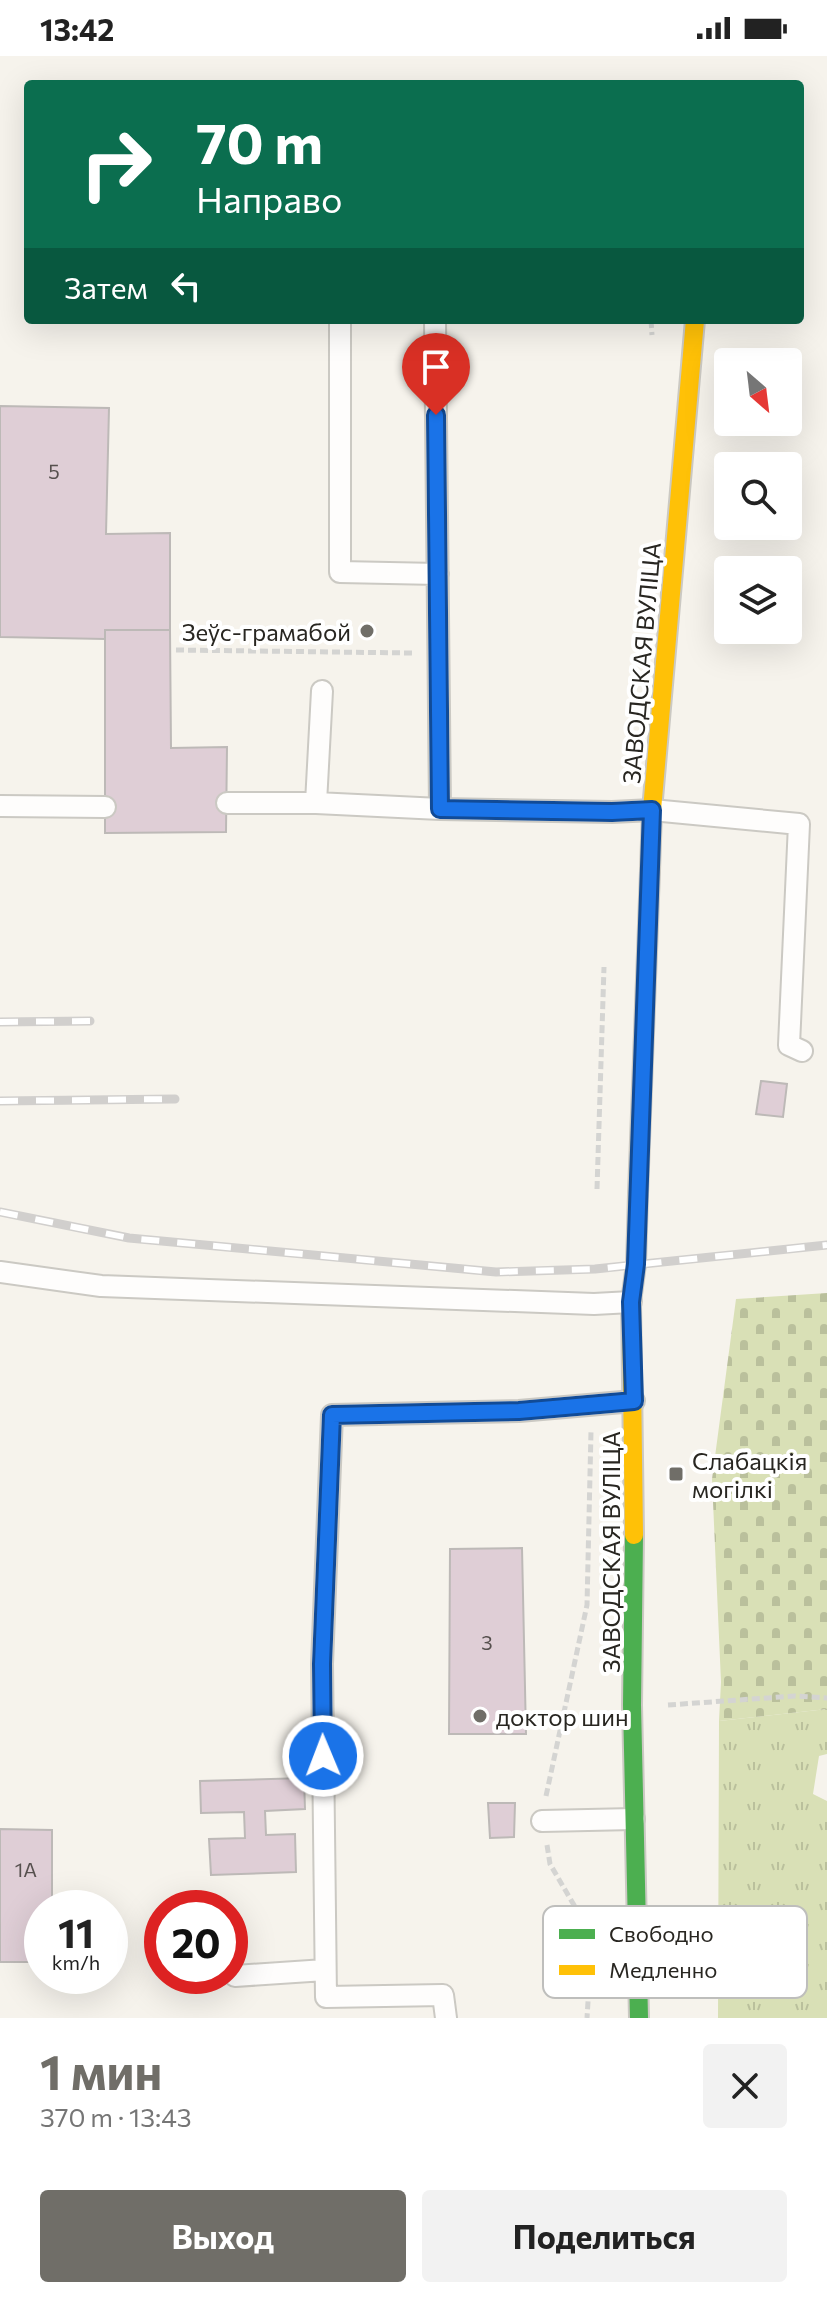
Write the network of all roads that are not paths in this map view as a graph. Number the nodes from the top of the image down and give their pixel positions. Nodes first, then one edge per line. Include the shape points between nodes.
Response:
1 (340, 324) edge
2 (435, 324) edge
3 (695, 324) edge
4 (438, 574) junction
5 (322, 691) dead end
6 (227, 803) dead end
7 (316, 803) junction
8 (0, 806) edge
9 (105, 807) dead end
10 (440, 809) junction
11 (652, 810) junction
12 (802, 1051) dead end
13 (0, 1272) edge
14 (631, 1302) junction
15 (634, 1401) junction
16 (634, 1819) junction
17 (542, 1821) road end
18 (636, 1906) edge
19 (325, 1970) junction
20 (248, 1975) edge
21 (638, 1998) edge
22 (446, 2018) edge
23 (639, 2018) edge

1 - 4 lane via 340,572
2 - 4 lane
3 - 11 street, ЗАВОДСКАЯ ВУЛІЦА
4 - 10 lane
5 - 7 lane
6 - 7 lane
7 - 10 lane
8 - 9 lane
10 - 11 lane
11 - 12 lane via 799,824 789,1045
11 - 14 street, ЗАВОДСКАЯ ВУЛІЦА
13 - 14 lane via 101,1286
14 - 15 street, ЗАВОДСКАЯ ВУЛІЦА
15 - 16 street, ЗАВОДСКАЯ ВУЛІЦА
15 - 19 lane via 519,1411 332,1415 322,1664
16 - 17 lane
16 - 18 street, ЗАВОДСКАЯ ВУЛІЦА
19 - 20 lane
19 - 22 lane via 326,1997 443,1995
21 - 23 street, ЗАВОДСКАЯ ВУЛІЦА

